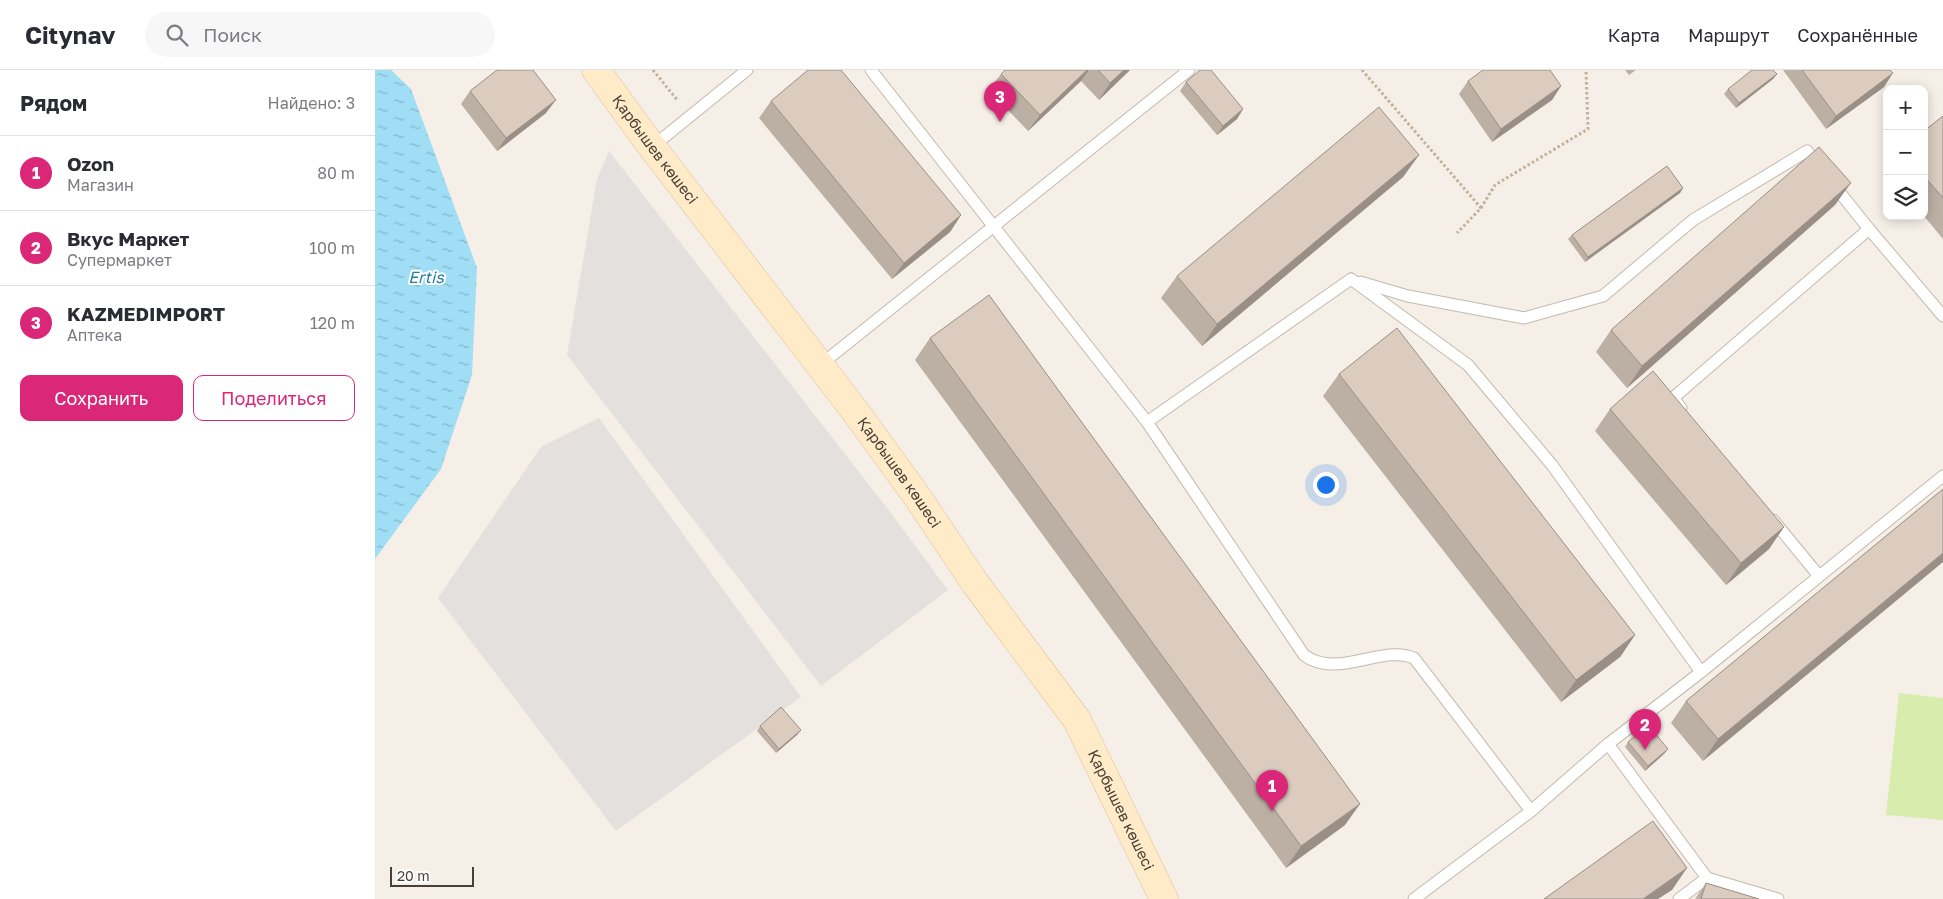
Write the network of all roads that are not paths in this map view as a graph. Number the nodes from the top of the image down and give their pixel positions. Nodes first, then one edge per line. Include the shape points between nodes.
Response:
1 (596, 70) edge
2 (747, 70) edge
3 (871, 70) edge
4 (1189, 70) edge
5 (652, 147) junction
6 (993, 226) junction
7 (1869, 229) junction
8 (1351, 279) junction
9 (1943, 316) edge
10 (819, 366) junction
11 (1691, 421) edge
12 (1147, 422) junction
13 (1943, 476) edge
14 (1765, 510) edge
15 (1819, 576) junction
16 (1701, 672) junction
17 (1608, 744) junction
18 (1531, 811) junction
19 (1707, 878) junction
20 (1164, 899) edge
21 (1414, 899) edge
22 (1679, 899) edge
23 (1778, 899) edge

1 - 5 main road, Қарбышев көшесі
2 - 5 lane
3 - 6 lane
4 - 6 lane
5 - 10 main road, Қарбышев көшесі
6 - 10 lane
6 - 12 lane
7 - 8 lane via 1807,151 1693,220 1603,296 1524,318 1408,296
7 - 9 lane
7 - 11 lane via 1673,398
8 - 12 lane
8 - 16 lane via 1468,365 1552,465
10 - 20 main road, Қарбышев көшесі via 855,411 975,583 1077,720
12 - 18 lane via 1304,655 1322,664 1404,654 1414,658
13 - 15 lane
14 - 15 lane
15 - 16 lane
16 - 17 lane
17 - 18 lane
17 - 19 lane
18 - 21 lane
19 - 22 lane
19 - 23 lane

